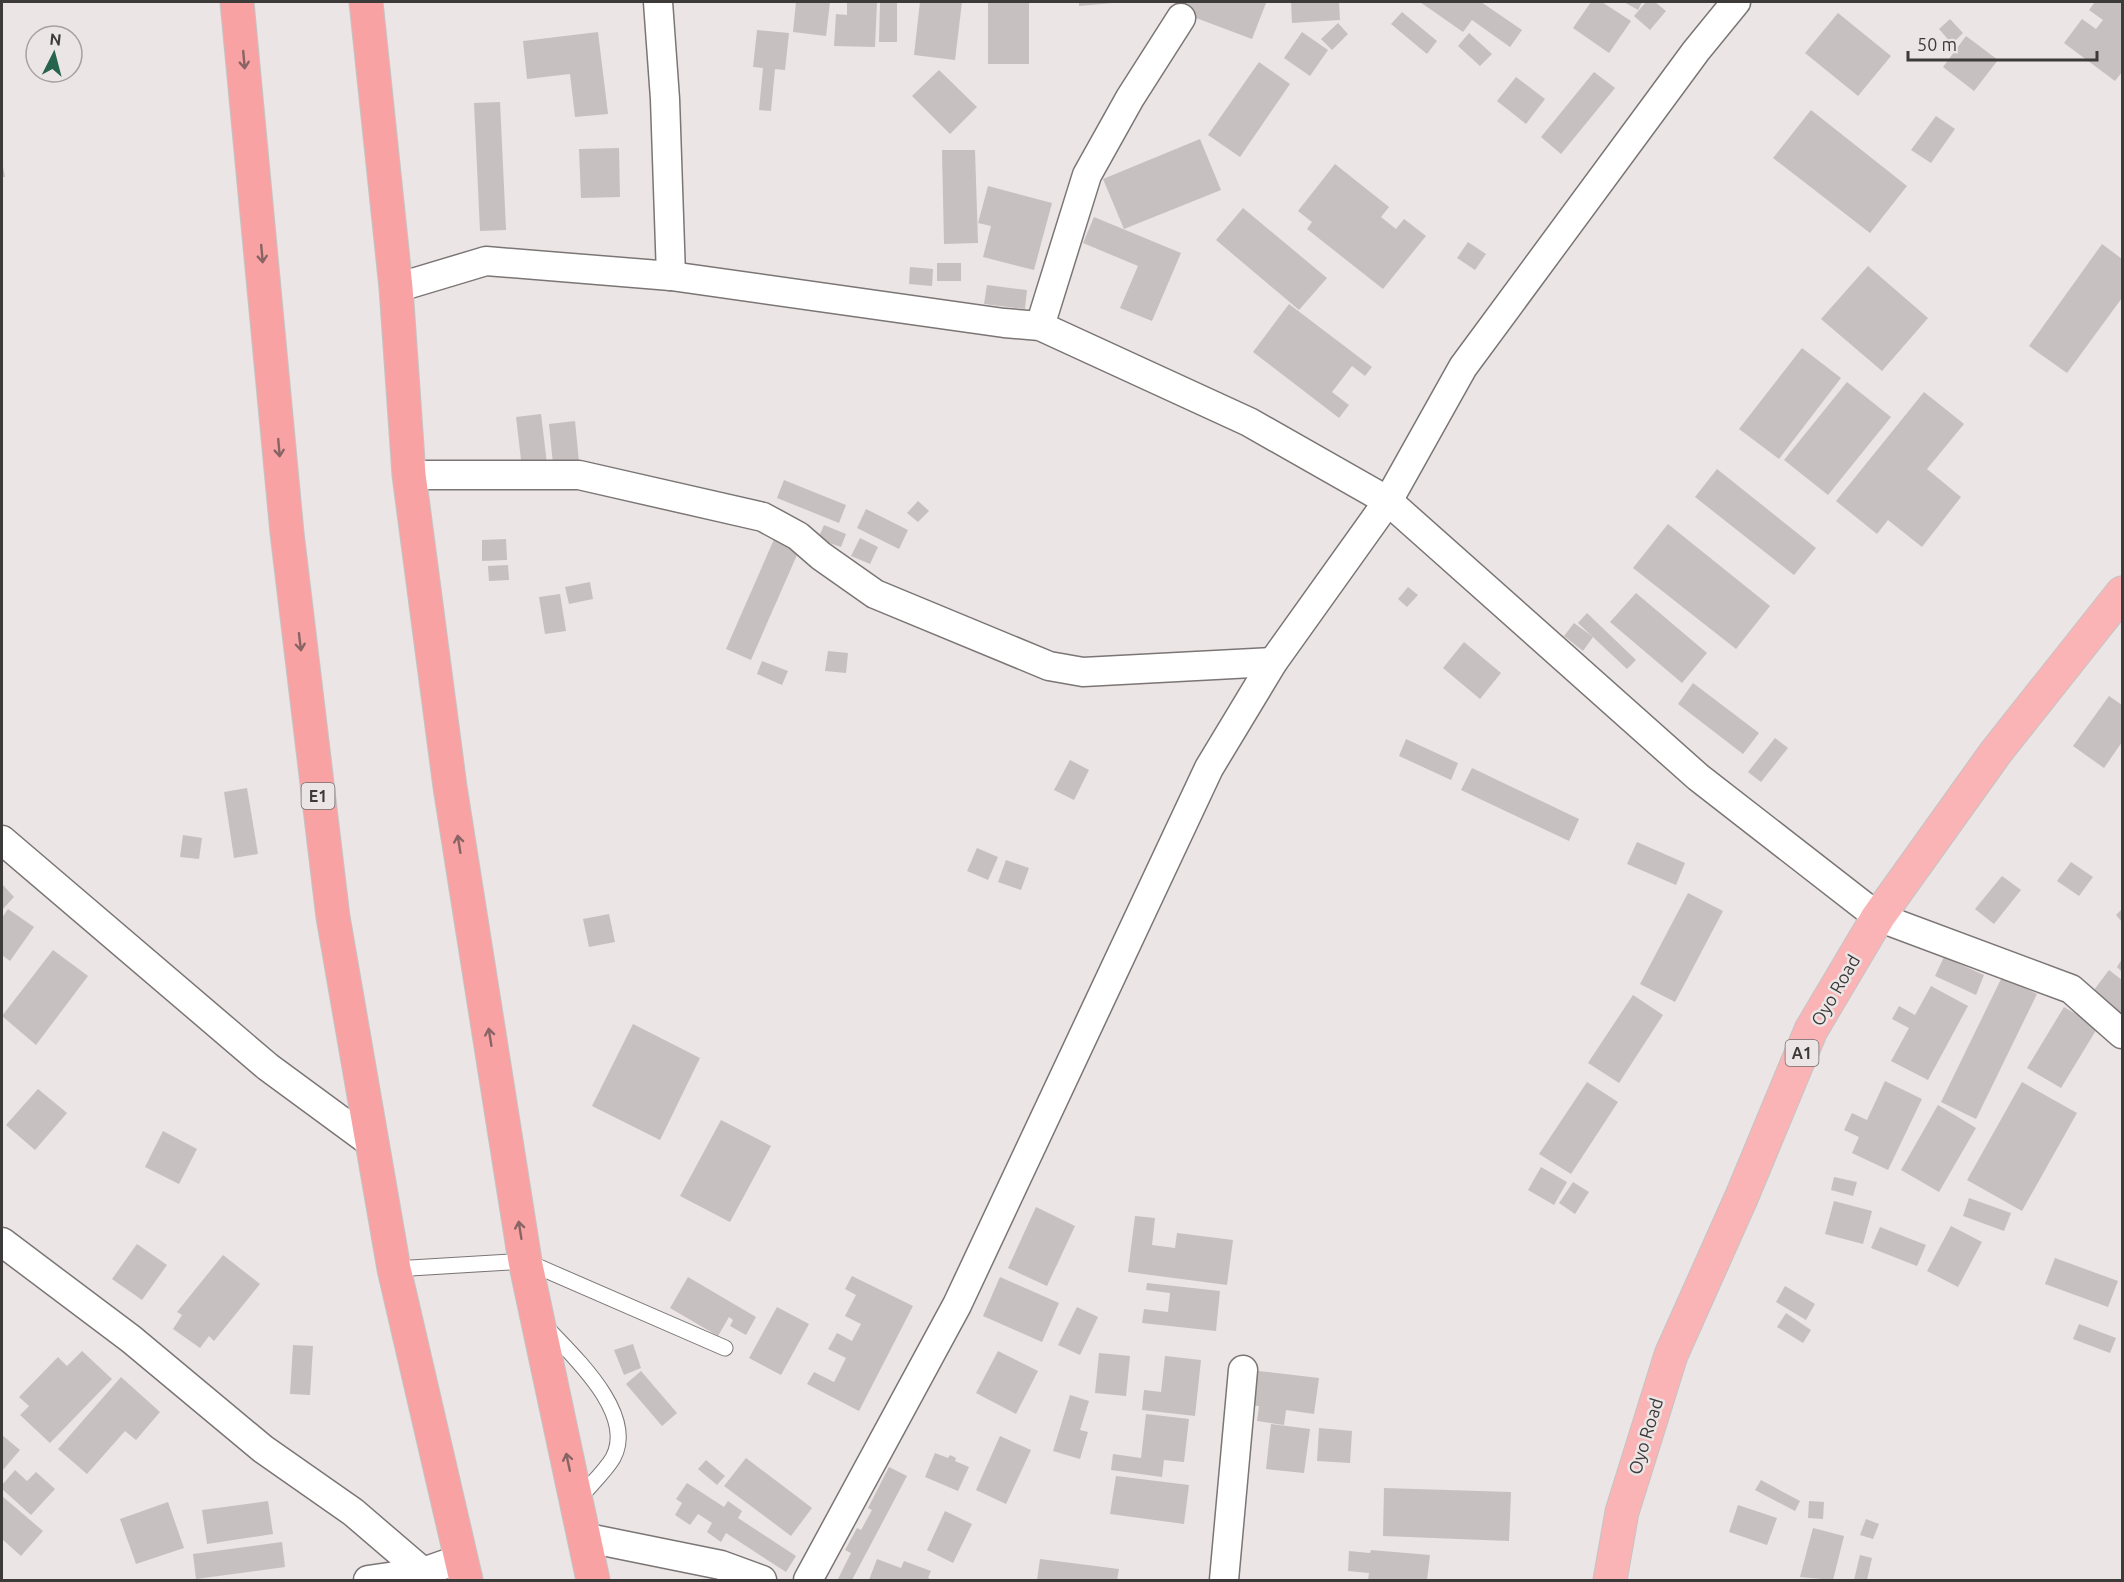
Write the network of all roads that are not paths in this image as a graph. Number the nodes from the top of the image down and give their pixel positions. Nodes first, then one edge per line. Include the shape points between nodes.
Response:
1 (237, 2) edge
2 (366, 2) edge
3 (658, 2) edge
4 (1736, 2) edge
5 (1180, 18) dead end
6 (671, 276) junction
7 (396, 288) junction
8 (1040, 326) junction
9 (409, 476) junction
10 (1388, 501) junction
11 (2122, 593) edge
12 (1273, 662) junction
13 (2, 840) edge
14 (1878, 917) junction
15 (2122, 1034) edge
16 (370, 1142) junction
17 (2, 1242) edge
18 (525, 1261) junction
19 (394, 1269) junction
20 (537, 1318) junction
21 (725, 1348) dead end
22 (1242, 1370) dead end
23 (576, 1502) junction
24 (583, 1538) junction
25 (463, 1570) edge
26 (423, 1572) junction
27 (719, 1573) edge
28 (368, 1581) edge
29 (593, 1581) edge
30 (762, 1581) edge
31 (808, 1581) edge
32 (1224, 1581) edge
33 (1611, 1581) edge

1 -> 16 highway, E1 via 290,556 333,917
2 - 7 highway
3 - 6 street
4 - 10 street via 1462,366
5 - 8 street via 1088,175
6 - 7 street via 486,261
6 - 8 street
7 - 9 highway
8 - 10 street via 1249,422
9 - 12 street via 579,474 764,517 798,536 875,594 1049,666 1083,672
18 -> 9 highway via 450,787
10 - 12 street
10 - 14 street via 1698,777
11 - 14 highway, Oyo Road / A1 via 1996,752
12 - 31 street via 1209,768 957,1305
13 - 16 street via 268,1067
14 - 15 street via 2071,988
14 - 33 highway, Oyo Road / A1 via 1811,1030 1671,1355 1622,1512
16 - 19 highway, E1
17 - 26 street via 131,1339 263,1449 353,1512
18 - 19 lane
18 - 20 highway
18 - 21 lane
19 - 25 highway, E1
23 -> 20 highway
20 - 23 lane via 605,1396 619,1424 614,1457
22 - 32 street
23 - 24 highway
24 - 27 street
24 - 29 highway
25 - 26 street
26 - 28 street
27 - 30 street

